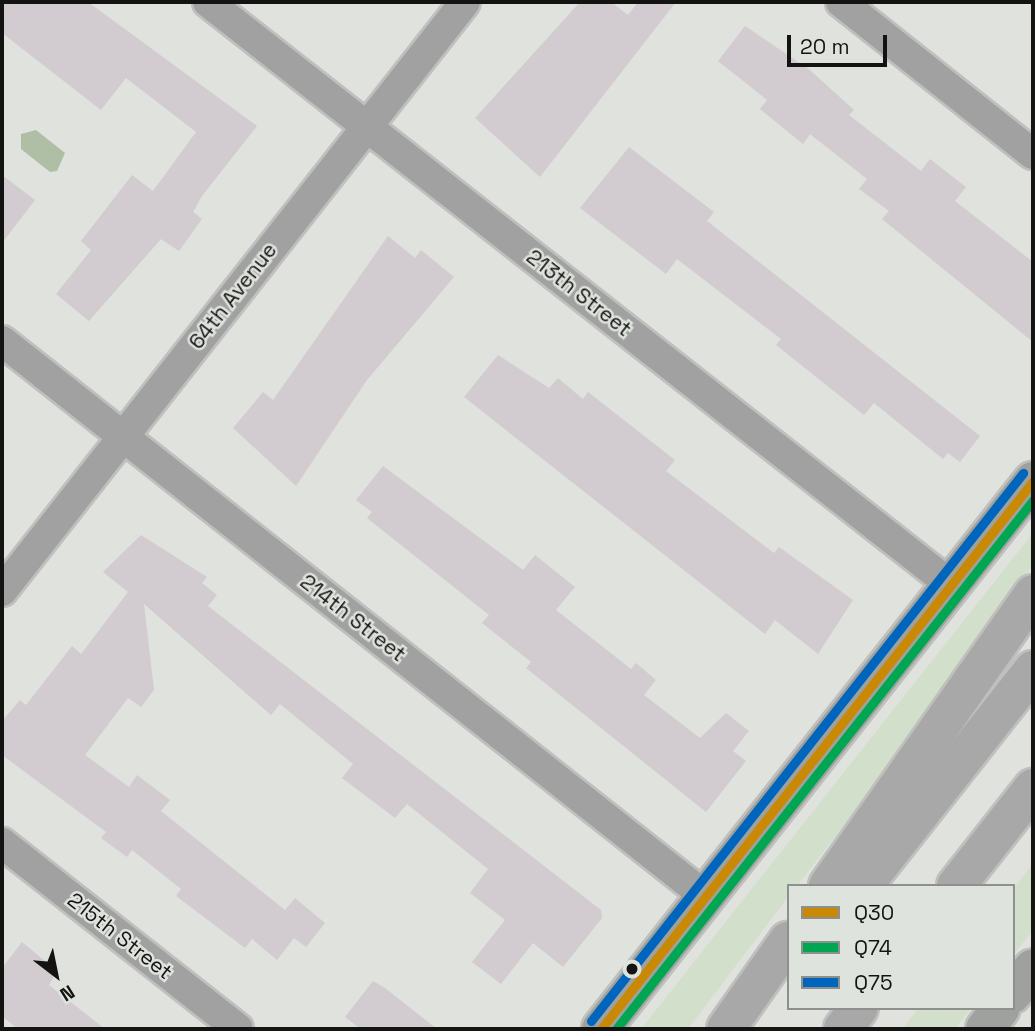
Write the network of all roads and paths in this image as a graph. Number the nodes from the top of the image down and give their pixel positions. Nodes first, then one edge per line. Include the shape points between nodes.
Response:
1 (208, 2) edge
2 (465, 2) edge
3 (841, 2) edge
4 (367, 127) junction
5 (1033, 154) edge
6 (2, 341) edge
7 (123, 436) junction
8 (1033, 481) edge
9 (951, 585) junction
10 (2, 591) edge
11 (1033, 594) edge
12 (1033, 670) edge
13 (1033, 788) edge
14 (1033, 794) edge
15 (1001, 828) junction
16 (2, 843) edge
17 (829, 884) edge
18 (865, 884) edge
19 (958, 884) edge
20 (705, 896) junction
21 (786, 945) edge
22 (1033, 968) edge
23 (786, 983) edge
24 (1014, 992) edge
25 (857, 1010) edge
26 (999, 1010) edge
27 (238, 1029) edge
28 (601, 1029) edge
29 (726, 1029) edge
30 (750, 1029) edge
31 (843, 1029) edge
32 (985, 1029) edge

1 - 4 street, 213th Street
2 - 4 street, 64th Avenue
3 - 5 street
4 - 7 street, 64th Avenue
4 - 9 street, 213th Street
6 - 7 street, 214th Street
7 - 10 street, 64th Avenue
7 - 20 street, 214th Street
8 - 9 main road
9 - 20 main road
11 - 17 highway
12 - 18 highway
13 - 15 highway
14 - 15 highway
15 - 19 highway
16 - 27 street, 215th Street
20 - 28 main road
21 - 29 highway
22 - 24 main road
23 - 30 highway
25 - 31 highway
26 - 32 main road

